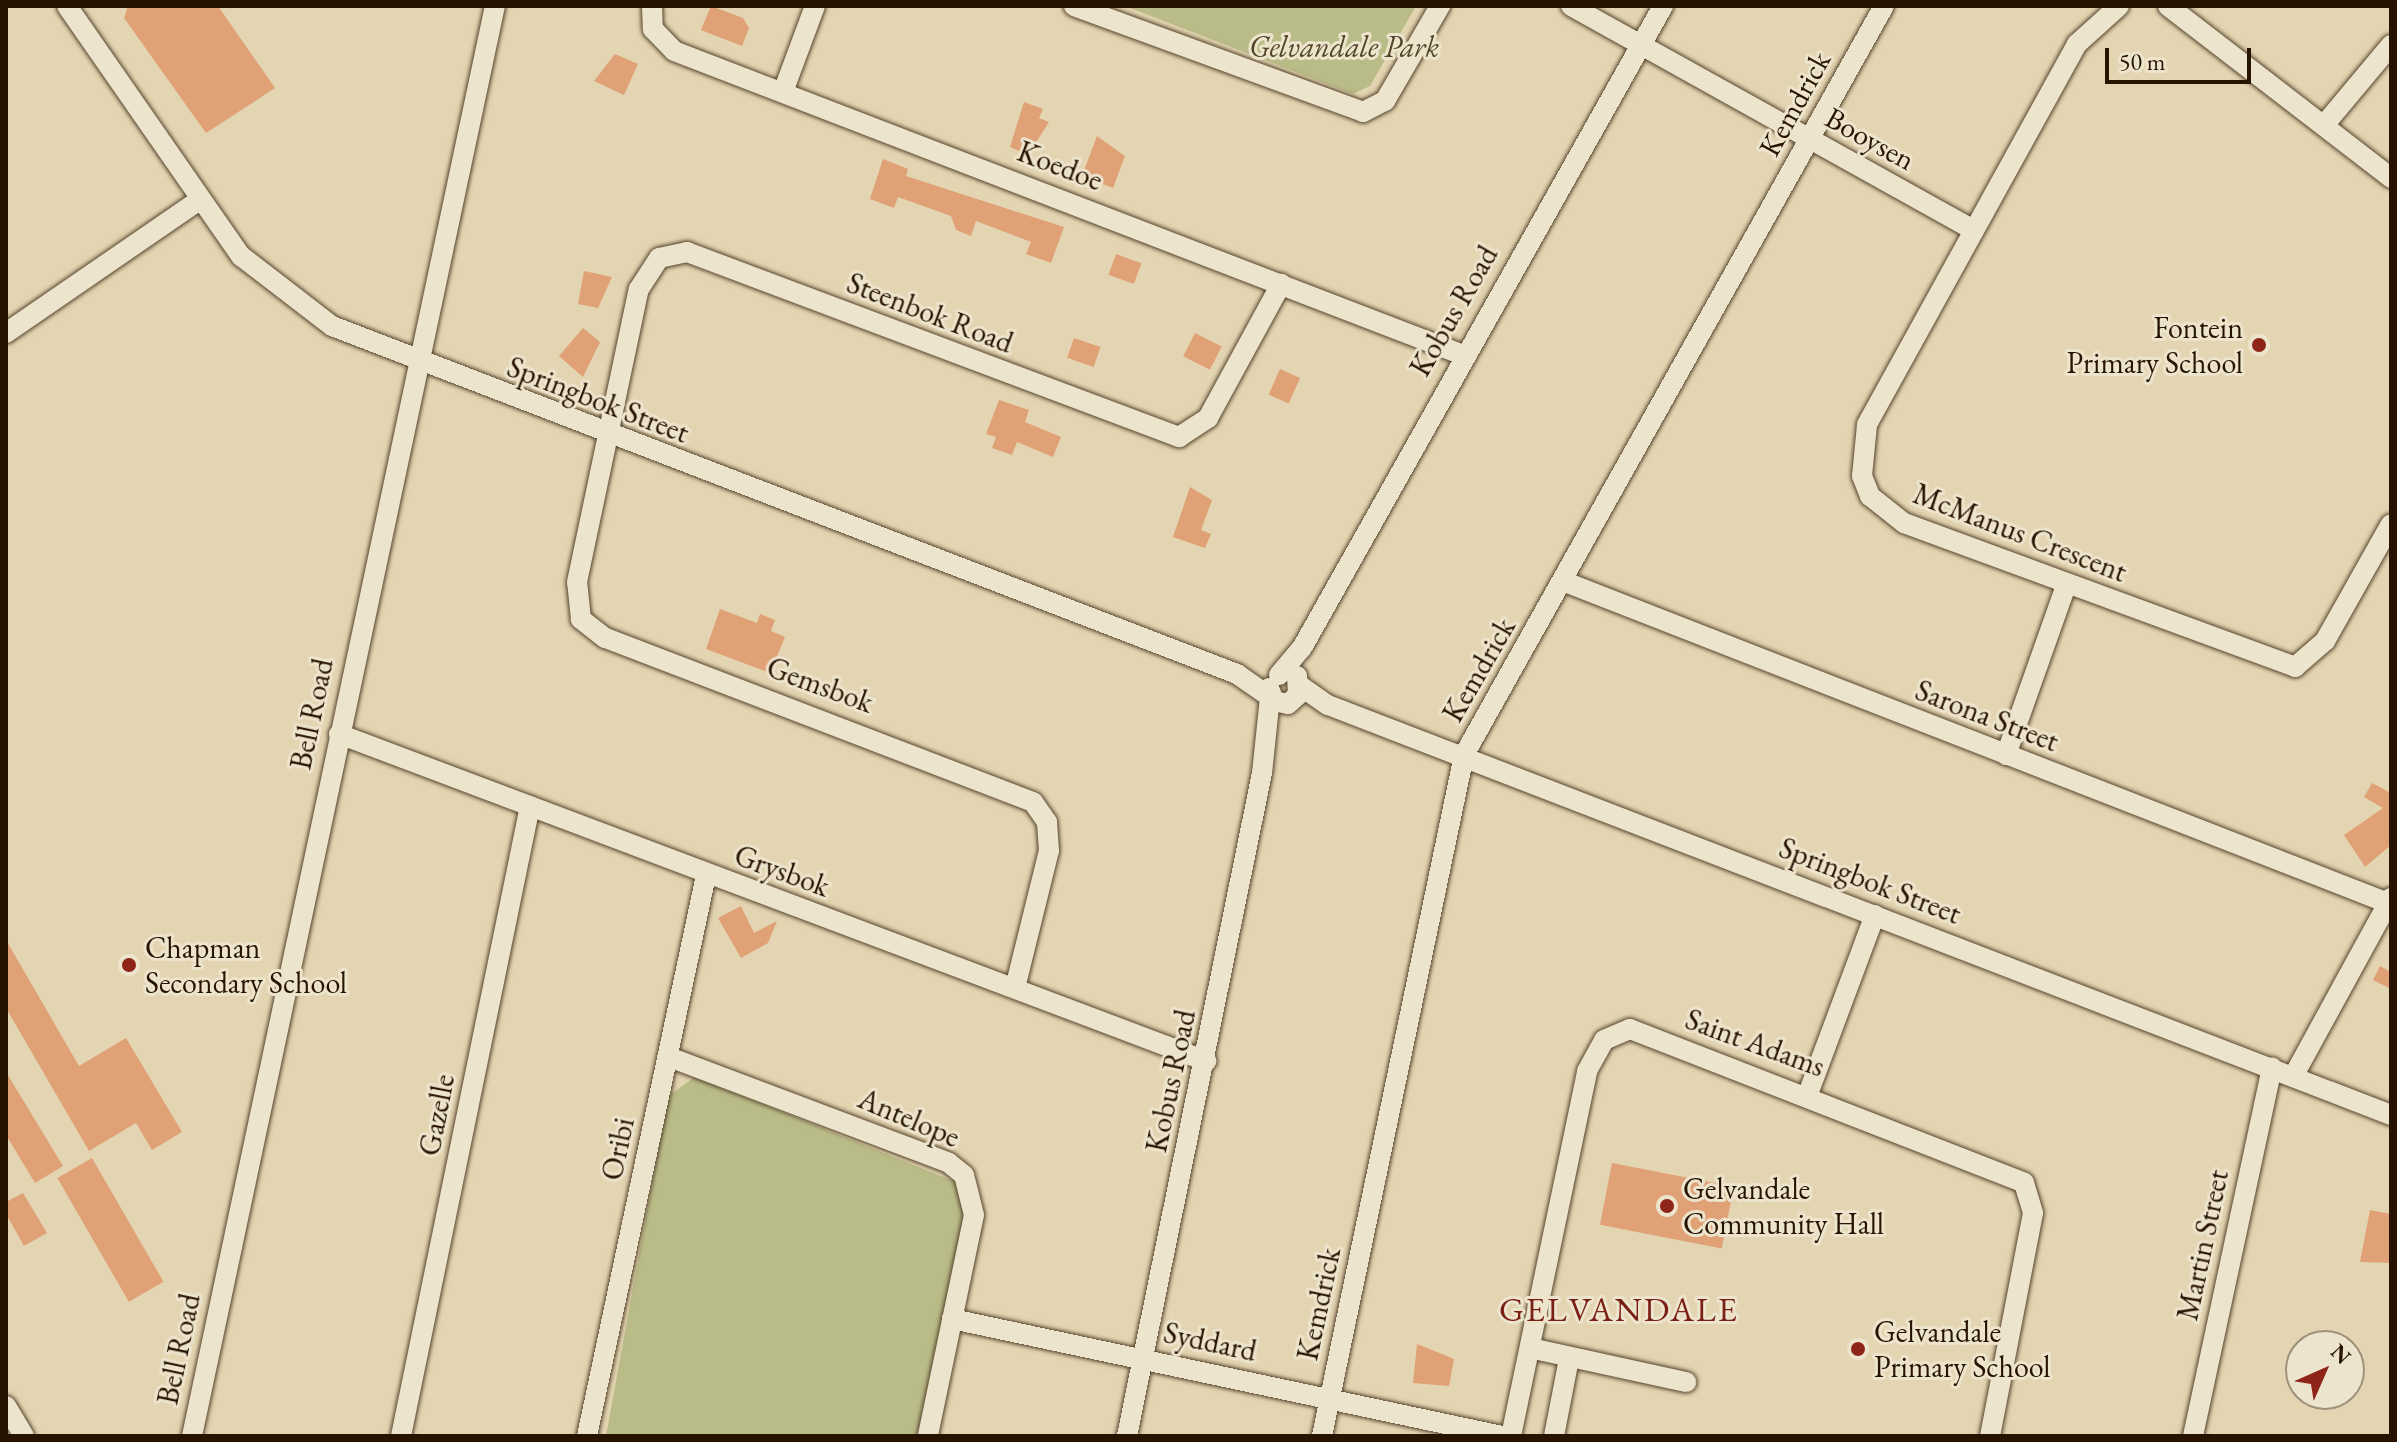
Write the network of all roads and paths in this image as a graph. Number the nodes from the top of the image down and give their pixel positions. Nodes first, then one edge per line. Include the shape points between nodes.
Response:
1 (67, 6) edge
2 (495, 6) edge
3 (815, 6) edge
4 (1074, 6) edge
5 (1440, 6) edge
6 (1571, 6) edge
7 (1663, 6) edge
8 (1884, 6) edge
9 (2119, 6) edge
10 (2168, 6) edge
11 (651, 13) edge
12 (2391, 45) edge
13 (1642, 46) junction
14 (783, 92) junction
15 (2325, 124) junction
16 (1809, 140) junction
17 (2391, 178) edge
18 (198, 201) junction
19 (1974, 230) junction
20 (1281, 284) junction
21 (6, 333) edge
22 (1463, 355) junction
23 (419, 363) junction
24 (609, 436) junction
25 (2391, 524) edge
26 (1565, 582) junction
27 (2067, 583) junction
28 (1285, 689) junction
29 (339, 734) junction
30 (1464, 755) junction
31 (2006, 755) junction
32 (530, 806) junction
33 (706, 875) junction
34 (2390, 901) edge
35 (1875, 915) junction
36 (1015, 988) junction
37 (669, 1057) junction
38 (1206, 1061) junction
39 (2272, 1067) junction
40 (2294, 1075) junction
41 (1808, 1094) junction
42 (2391, 1115) edge
43 (952, 1319) junction
44 (1530, 1348) junction
45 (1143, 1358) junction
46 (1569, 1359) junction
47 (1686, 1382) dead end
48 (1330, 1399) junction
49 (6, 1406) edge
50 (24, 1436) edge
51 (192, 1436) edge
52 (401, 1436) edge
53 (587, 1436) edge
54 (928, 1436) edge
55 (1127, 1436) edge
56 (1322, 1436) edge
57 (1502, 1436) edge
58 (1511, 1436) edge
59 (1554, 1436) edge
60 (1990, 1436) edge
61 (2193, 1436) edge

1 - 18 street, Springbok Street
2 - 23 street, Bell Road
3 - 14 street
4 - 5 street via 1363,112 1385,101
6 - 13 street, Booysen
7 - 13 street, Kobus Road
8 - 16 street, Kemdrick
9 - 19 street, McManus Crescent via 2077,44
10 - 15 street
11 - 14 street, Koedoe via 669,48
12 - 15 street
13 - 16 street, Booysen
13 - 22 street, Kobus Road
14 - 20 street, Koedoe
15 - 17 street
16 - 19 street, Booysen
16 - 26 street, Kemdrick
18 - 21 street
18 - 23 street, Springbok Street via 241,256 291,299
19 - 27 street, McManus Crescent via 1867,425 1862,476 1870,496 1904,523
20 - 22 street, Koedoe
20 - 24 street, Steenbok Road via 1208,418 1179,437 675,251 651,265 639,289
22 - 28 street, Kobus Road via 1302,648
23 - 24 street, Springbok Street
23 - 29 street, Bell Road
24 - 28 street, Springbok Street
24 - 36 street, Gemsbok via 577,582 585,624 1033,802 1047,822 1049,851
25 - 27 street, McManus Crescent via 2325,641 2295,667
26 - 30 street, Kemdrick
26 - 31 street, Sarona Street
27 - 31 street
28 - 30 street, Springbok Street
28 - 38 street, Kobus Road via 1268,737
29 - 32 street, Grysbok
29 - 51 street, Bell Road
30 - 35 street, Springbok Street
30 - 48 street, Kemdrick
31 - 34 street, Sarona Street
32 - 33 street, Grysbok
32 - 52 street, Gazelle
33 - 36 street, Grysbok
33 - 37 street, Oribi
34 - 40 street
35 - 39 street, Springbok Street
35 - 41 street
36 - 38 street, Grysbok
37 - 43 street, Antelope via 957,1169 973,1193 974,1215
37 - 53 street, Oribi
38 - 45 street, Kobus Road
39 - 40 street, Springbok Street
39 - 61 street, Martin Street
40 - 42 street, Springbok Street
41 - 44 street, Saint Adams via 1630,1029 1604,1040 1587,1071
41 - 60 street, Saint Adams via 2016,1177 2030,1193 2030,1235
43 - 45 street, Syddard
43 - 54 street, Antelope
44 - 46 street
44 - 58 street, Saint Adams
45 - 48 street, Syddard
45 - 55 street, Kobus Road
46 - 47 street
46 - 59 street
48 - 56 street, Kemdrick
48 - 57 street, Syddard
49 - 50 street

